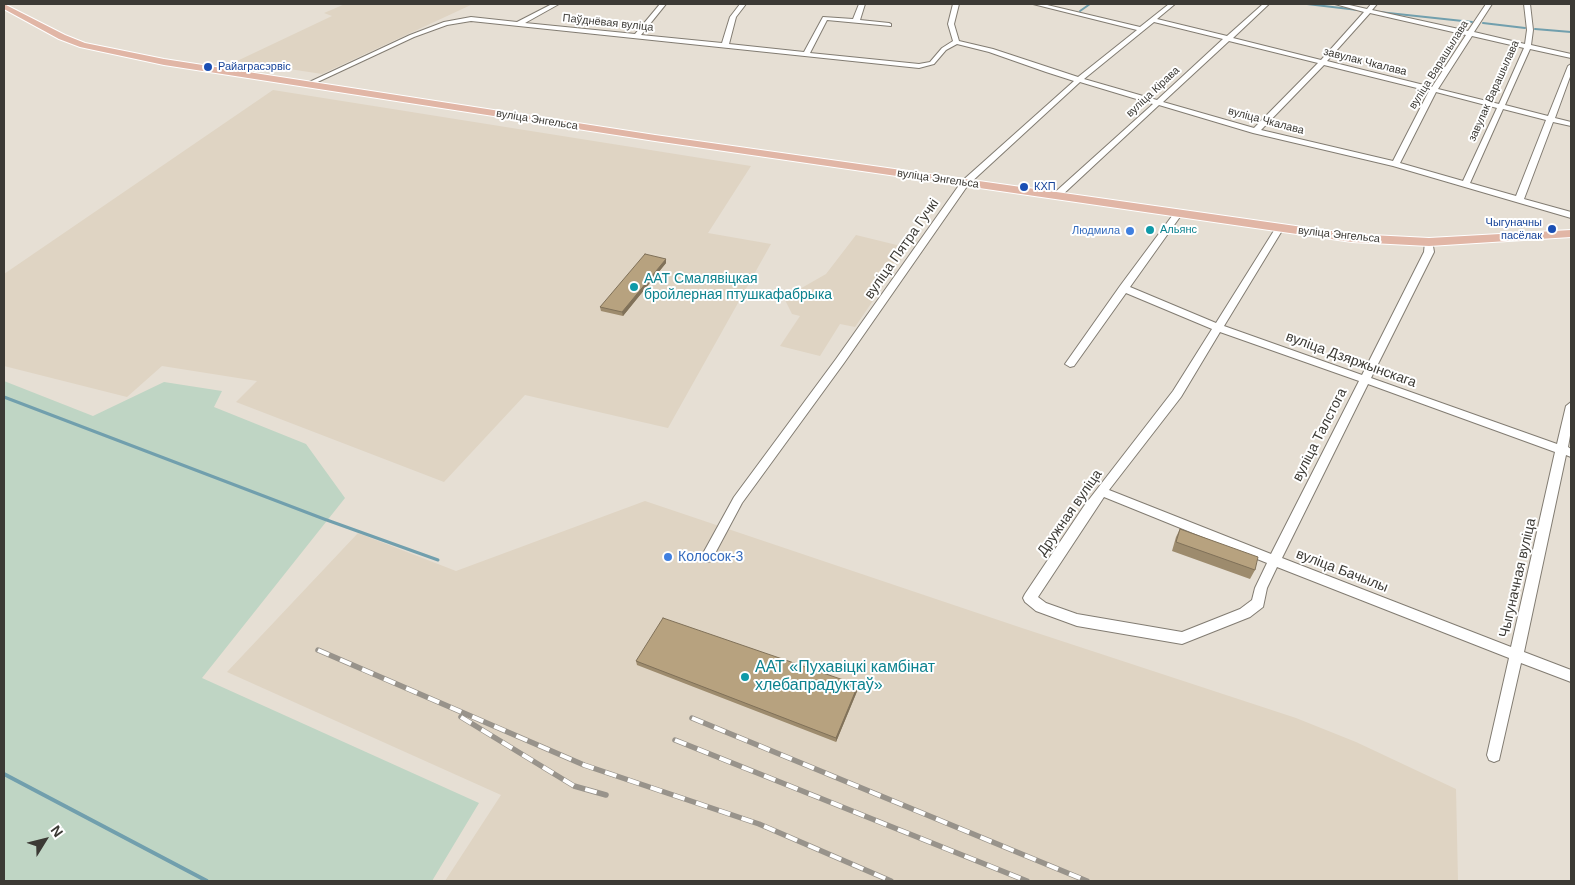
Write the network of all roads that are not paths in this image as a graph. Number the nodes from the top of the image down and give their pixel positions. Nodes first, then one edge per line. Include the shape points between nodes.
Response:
1 (556, 4) edge
2 (663, 4) edge
3 (743, 4) edge
4 (862, 4) edge
5 (956, 4) edge
6 (1042, 4) edge
7 (1172, 4) edge
8 (1266, 4) edge
9 (1338, 4) edge
10 (1374, 4) edge
11 (1489, 4) edge
12 (1527, 4) edge
13 (4, 6) edge
14 (1368, 11) junction
15 (1153, 20) junction
16 (856, 21) junction
17 (518, 24) junction
18 (889, 25) dead end
19 (1142, 29) junction
20 (1471, 35) junction
21 (636, 37) junction
22 (1227, 38) junction
23 (956, 42) junction
24 (725, 46) junction
25 (1528, 47) junction
26 (806, 54) junction
27 (1571, 56) edge
28 (1323, 62) junction
29 (1571, 66) edge
30 (1080, 79) junction
31 (307, 85) junction
32 (1434, 89) junction
33 (1160, 102) junction
34 (1500, 106) junction
35 (1551, 118) junction
36 (1571, 124) edge
37 (1256, 131) junction
38 (1395, 164) junction
39 (965, 183) junction
40 (1466, 184) junction
41 (1056, 196) junction
42 (1519, 200) junction
43 (1178, 214) junction
44 (1571, 215) edge
45 (1279, 229) junction
46 (1571, 234) edge
47 (1430, 242) junction
48 (1123, 288) junction
49 (1217, 327) junction
50 (1070, 364) dead end
51 (1365, 380) junction
52 (1571, 406) edge
53 (1567, 451) edge
54 (1103, 492) junction
55 (708, 557) dead end
56 (1275, 561) junction
57 (1261, 588) joint
58 (1516, 655) junction
59 (1571, 676) edge
60 (1494, 755) dead end

1 - 17 street
2 - 21 street
3 - 24 street via 733,17
4 - 16 street
5 - 23 street via 951,24
6 - 19 street
7 - 15 street, вуліца Пятра Гучкі
8 - 22 street, вуліца Кірава
9 - 14 street
10 - 14 street
11 - 20 street, вуліца Варашылава
12 - 25 street, завулак Варашылава
13 - 31 main road, вуліца Энгельса via 83,45
14 - 20 street
14 - 28 street
15 - 19 street, вуліца Пятра Гучкі
15 - 22 street, завулак Чкалава
16 - 18 street
16 - 26 street via 824,18
17 - 21 street, Паўднёвая вуліца
17 - 31 street, Паўднёвая вуліца via 471,19 446,23
19 - 30 street, вуліца Пятра Гучкі
20 - 25 street
20 - 32 street, вуліца Варашылава
21 - 24 street, Паўднёвая вуліца
22 - 28 street, завулак Чкалава
22 - 33 street, вуліца Кірава
23 - 26 street, Паўднёвая вуліца via 932,62 919,66
23 - 30 street, вуліца Чкалава
24 - 26 street, Паўднёвая вуліца
25 - 27 street
25 - 34 street, завулак Варашылава
28 - 32 street, завулак Чкалава
28 - 37 street
29 - 35 street
30 - 33 street, вуліца Чкалава
30 - 39 street, вуліца Пятра Гучкі
31 - 39 main road, вуліца Энгельса
32 - 34 street, завулак Чкалава
32 - 38 street, вуліца Варашылава
33 - 37 street, вуліца Чкалава
33 - 41 street, вуліца Кірава
34 - 35 street, завулак Чкалава
34 - 40 street, завулак Варашылава
35 - 36 street, завулак Чкалава
35 - 42 street
37 - 38 street, вуліца Чкалава
38 - 40 street, вуліца Чкалава
39 - 41 main road, вуліца Энгельса
39 - 55 street, вуліца Пятра Гучкі via 738,500
40 - 42 street, вуліца Чкалава
41 - 43 main road, вуліца Энгельса
42 - 44 street, вуліца Чкалава
43 - 45 main road, вуліца Энгельса
43 - 48 street
45 - 47 main road, вуліца Энгельса via 1352,238
45 - 49 street, Дружная вуліца
46 - 47 main road, вуліца Энгельса
47 - 51 street, вуліца Талстога via 1429,252
48 - 49 street, вуліца Дзяржынскага
48 - 50 street
49 - 51 street, вуліца Дзяржынскага
49 - 54 street, Дружная вуліца via 1176,394
51 - 53 street, вуліца Дзяржынскага
51 - 56 street, вуліца Талстога
52 - 53 street, Чыгуначная вуліца
53 - 58 street, Чыгуначная вуліца
54 - 56 street, вуліца Бачылы
54 - 57 street, Дружная вуліца via 1088,509 1030,598 1041,607 1077,620 1182,638 1245,613 1258,603
56 - 57 street, вуліца Талстога
56 - 58 street, вуліца Бачылы
58 - 59 street, вуліца Бачылы
58 - 60 street, Чыгуначная вуліца

